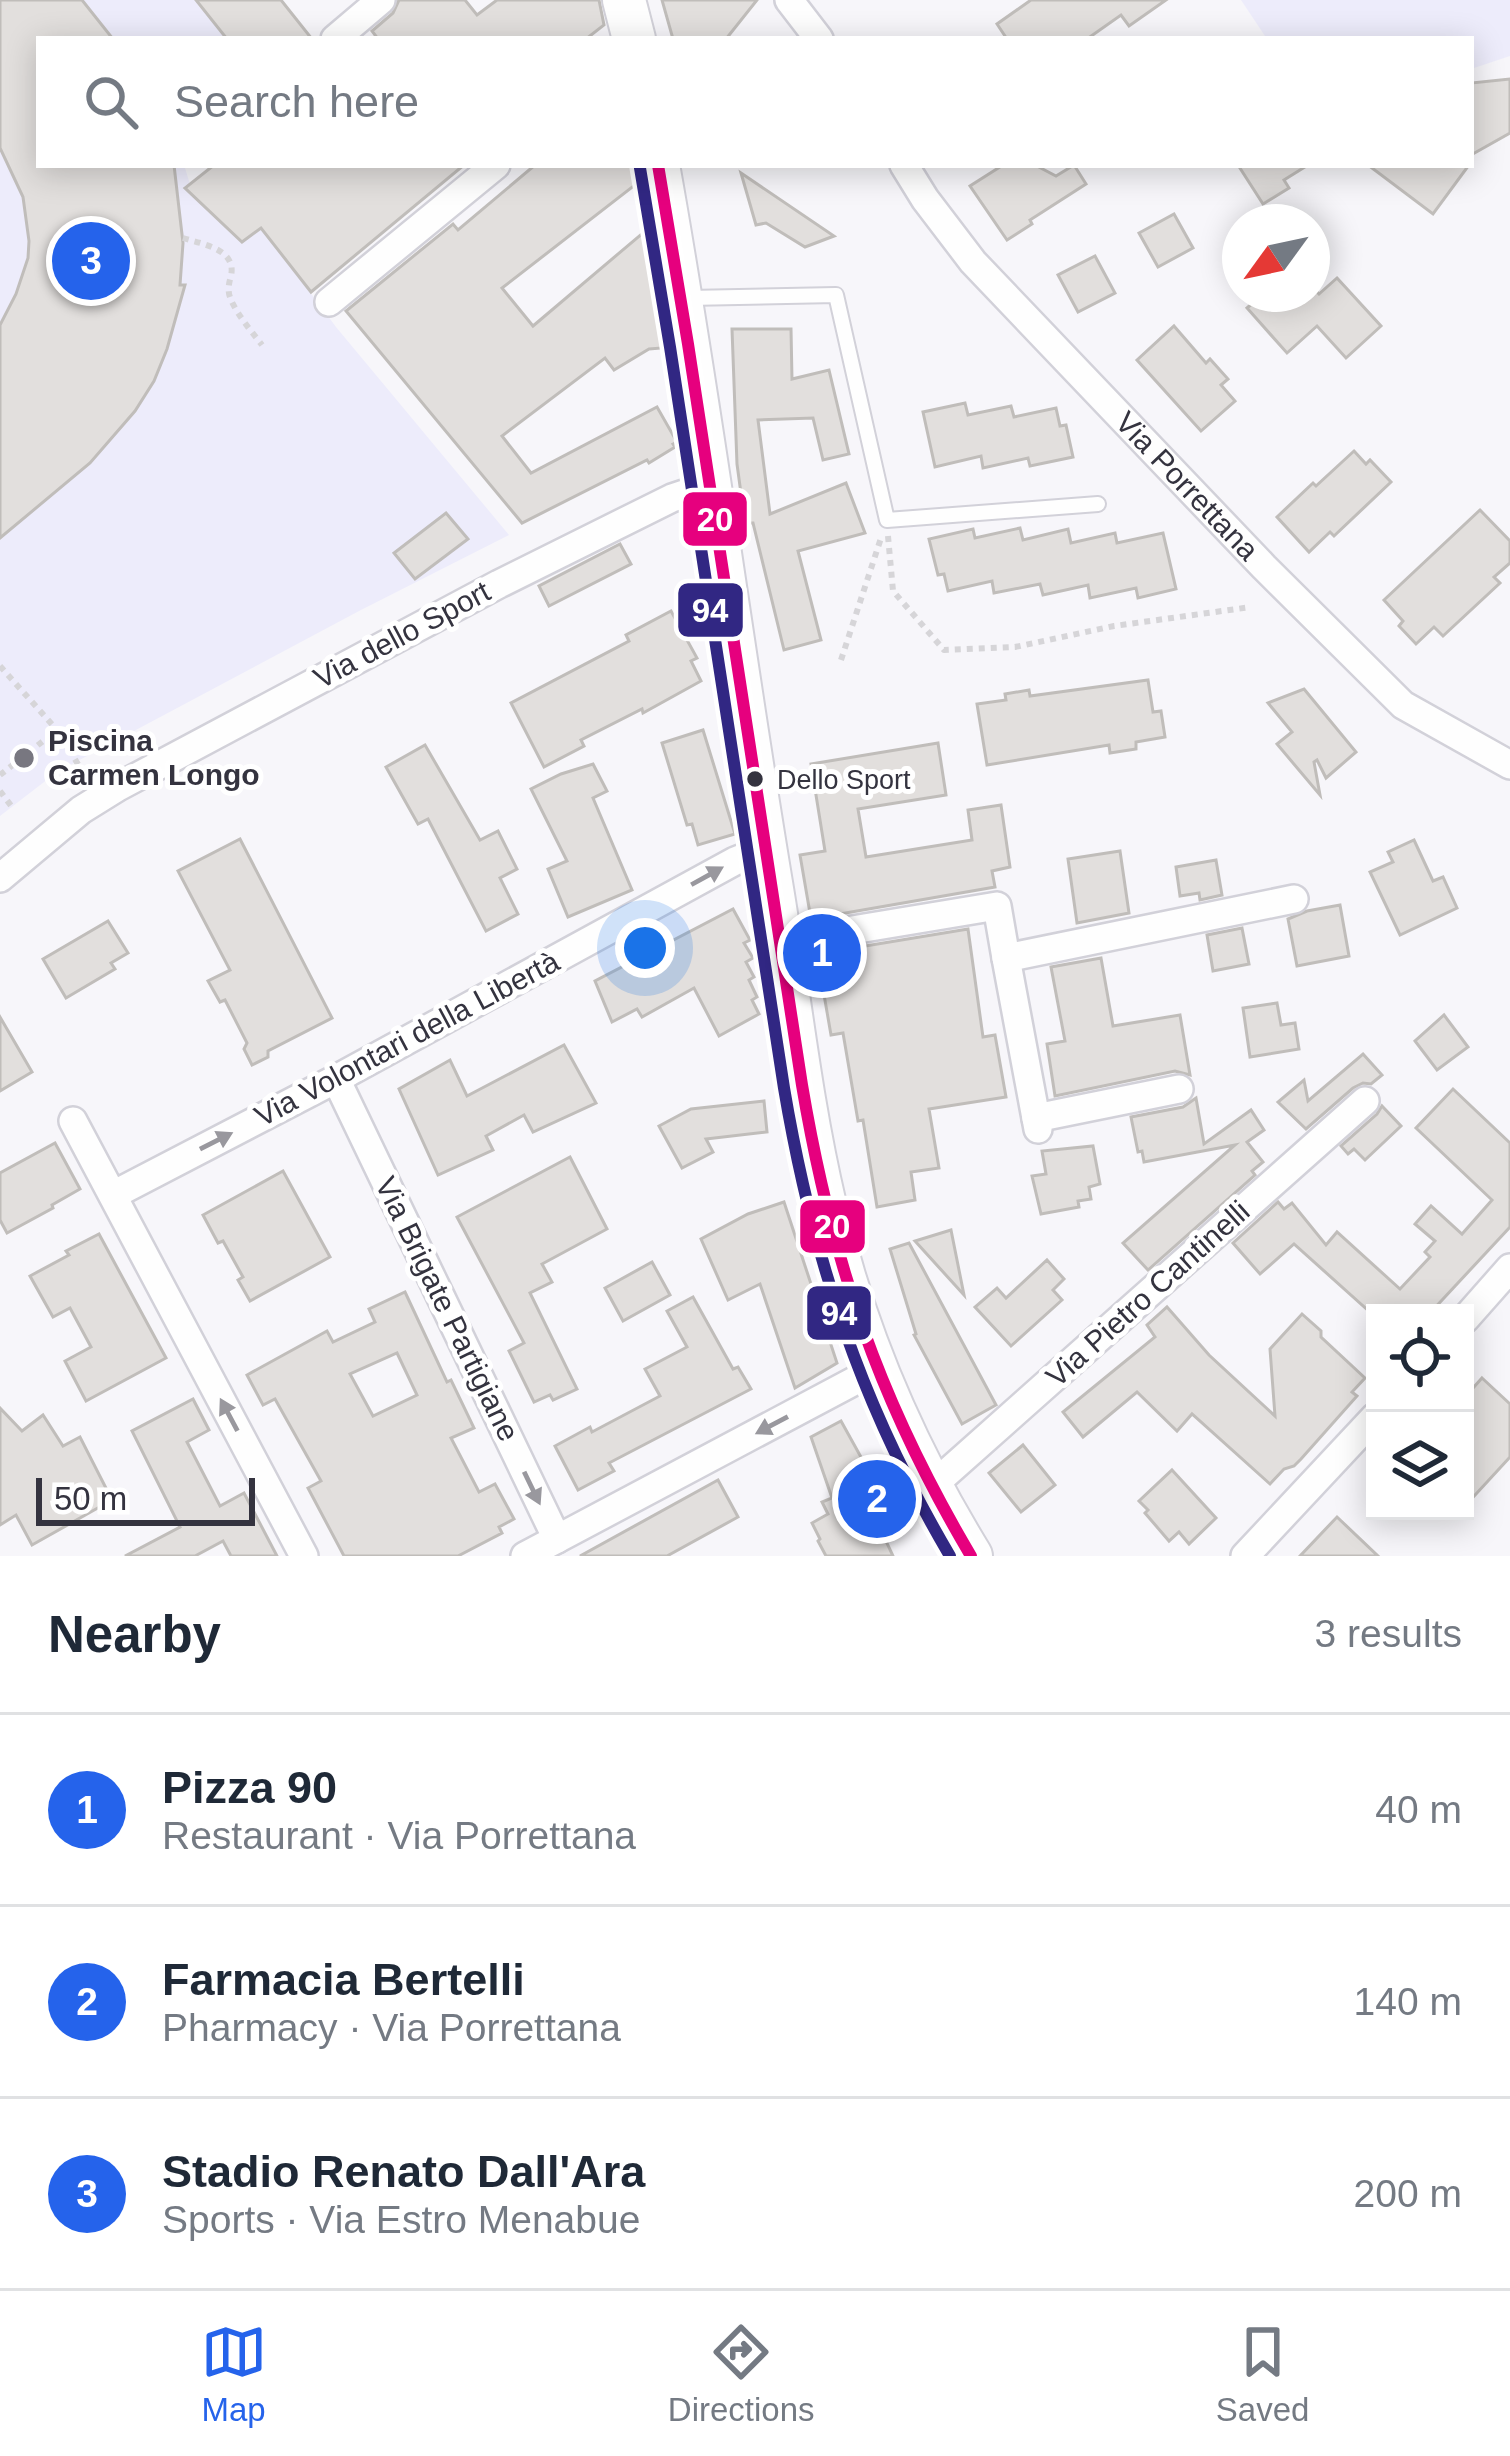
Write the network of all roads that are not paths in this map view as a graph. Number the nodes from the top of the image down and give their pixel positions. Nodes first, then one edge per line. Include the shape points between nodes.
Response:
1 (382, 0) edge
2 (624, 0) edge
3 (789, 0) edge
4 (339, 36) edge
5 (633, 36) edge
6 (817, 36) edge
7 (492, 168) edge
8 (659, 168) edge
9 (906, 168) edge
10 (682, 298) junction
11 (329, 302) dead end
12 (711, 485) junction
13 (1098, 504) dead end
14 (1510, 765) edge
15 (765, 849) junction
16 (0, 878) edge
17 (1294, 899) dead end
18 (781, 942) junction
19 (1006, 958) junction
20 (336, 1079) junction
21 (1179, 1089) dead end
22 (1365, 1101) dead end
23 (73, 1121) dead end
24 (112, 1195) junction
25 (1510, 1268) edge
26 (1474, 1308) edge
27 (875, 1370) junction
28 (1366, 1428) edge
29 (931, 1487) junction
30 (557, 1539) junction
31 (304, 1556) edge
32 (525, 1556) edge
33 (971, 1556) edge
34 (1245, 1556) edge

1 - 4 street
2 - 5 main road
3 - 6 street
7 - 11 street
8 - 10 main road
9 - 14 street, Via Porrettana via 973,262 1341,644 1403,705
10 - 12 main road
10 - 13 lane via 836,296 887,520
12 - 15 main road
12 - 16 street, Via dello Sport via 499,584 98,798
15 - 18 main road
20 -> 15 street, Via Volontari della Libertà
17 - 19 street
18 - 19 street via 997,906
18 - 27 main road via 825,1205
19 - 21 street via 1037,1123
24 -> 20 street, Via Volontari della Libertà
20 -> 30 street, Via Brigate Partigiane
22 - 29 street, Via Pietro Cantinelli
23 - 24 street
31 -> 24 street
25 - 26 street
27 - 29 main road
27 -> 30 street
28 - 34 street
29 - 33 main road
30 - 32 street

